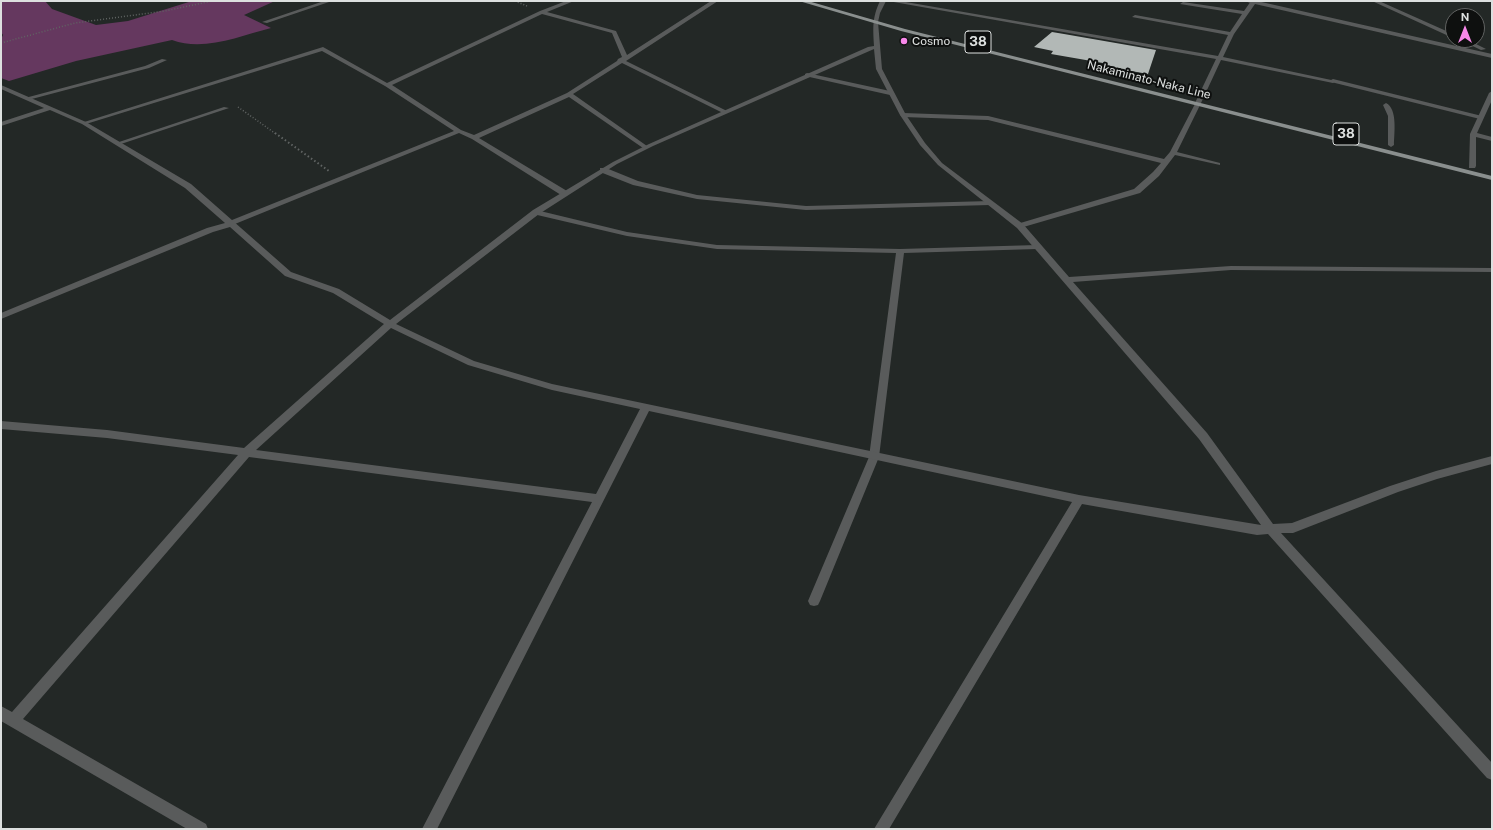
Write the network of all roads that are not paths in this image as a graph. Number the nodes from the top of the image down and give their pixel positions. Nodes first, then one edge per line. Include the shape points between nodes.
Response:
1 (329, 1) edge
2 (571, 1) edge
3 (715, 1) edge
4 (802, 1) edge
5 (822, 1) edge
6 (883, 1) edge
7 (891, 1) edge
8 (1252, 1) edge
9 (1375, 1) edge
10 (1183, 4) dead end
11 (542, 12) junction
12 (1245, 13) junction
13 (1135, 17) dead end
14 (875, 19) junction
15 (265, 22) dead end
16 (1445, 32) edge
17 (1231, 34) junction
18 (876, 47) junction
19 (1480, 48) edge
20 (1492, 54) edge
21 (1219, 58) junction
22 (623, 59) junction
23 (164, 60) dead end
24 (807, 75) junction
25 (387, 85) junction
26 (1, 87) edge
27 (890, 92) junction
28 (1492, 93) edge
29 (569, 94) junction
30 (28, 98) junction
31 (1199, 101) junction
32 (1386, 105) dead end
33 (51, 108) junction
34 (226, 108) dead end
35 (725, 112) junction
36 (903, 115) junction
37 (1480, 117) junction
38 (84, 123) junction
39 (1, 124) edge
40 (459, 131) junction
41 (1473, 134) junction
42 (474, 138) junction
43 (1492, 139) edge
44 (119, 144) junction
45 (1391, 145) junction
46 (645, 147) junction
47 (1173, 153) junction
48 (1166, 162) junction
49 (1218, 164) dead end
50 (1472, 166) junction
51 (603, 170) junction
52 (1492, 171) edge
53 (1492, 178) edge
54 (564, 193) junction
55 (990, 203) junction
56 (536, 212) junction
57 (230, 224) junction
58 (1020, 226) junction
59 (1037, 247) junction
60 (900, 251) junction
61 (1492, 270) edge
62 (1066, 280) junction
63 (1, 316) edge
64 (390, 324) junction
65 (647, 406) junction
66 (1, 425) edge
67 (248, 452) junction
68 (874, 457) junction
69 (1492, 460) edge
70 (599, 499) junction
71 (1079, 499) junction
72 (1271, 530) junction
73 (814, 601) dead end
74 (1, 713) edge
75 (13, 721) junction
76 (1492, 773) edge
77 (201, 829) edge
78 (429, 829) edge
79 (881, 829) edge

1 - 15 street
2 - 11 street
3 - 22 street
4 - 14 main road, Nakaminato-Naka Line / 38
5 - 14 main road, Nakaminato-Naka Line / 38
6 - 14 street
7 - 21 street
8 - 12 street
8 - 20 street
9 - 16 street
10 - 12 street
11 - 22 street via 614,32
11 - 25 street
12 - 17 street
13 - 17 street
14 - 18 street
14 - 31 main road, Nakaminato-Naka Line / 38
17 - 21 street
18 - 24 street
18 - 27 street via 879,69
19 - 20 street
21 - 31 street
21 - 37 street via 1333,81
22 - 29 street
22 - 35 street
23 - 30 street via 147,67
24 - 27 street
24 - 35 street
25 - 38 street via 322,49
25 - 40 street
26 - 30 street
27 - 36 street
28 - 37 street
29 - 42 street
29 - 46 street
30 - 33 street
31 - 45 main road, Nakaminato-Naka Line / 38
31 - 47 street
31 - 53 main road, Nakaminato-Naka Line / 38
32 - 45 street via 1391,116
33 - 38 street
33 - 39 street
34 - 44 street
35 - 46 street
36 - 48 street via 988,118
36 - 55 street via 922,144 940,164
37 - 41 street
38 - 44 street
40 - 42 street
40 - 57 street
41 - 43 street
41 - 50 street
42 - 54 street
44 - 57 street via 188,186
45 - 50 main road, Nakaminato-Naka Line / 38
46 - 51 street
47 - 48 street
47 - 49 street
48 - 58 street via 1137,191
50 - 52 main road, Nakaminato-Naka Line / 38
51 - 54 street
51 - 55 street via 636,183 696,198 806,208
54 - 56 street
55 - 58 street
56 - 60 street via 627,234 717,247
56 - 64 street
57 - 63 street
57 - 64 street via 288,274 336,290
58 - 59 street
59 - 60 street
59 - 62 street
60 - 68 street
61 - 62 street via 1231,268
62 - 72 street via 1203,436
64 - 65 street via 471,363 552,387
64 - 67 street
65 - 68 street
65 - 70 street
66 - 67 street via 107,434
67 - 70 street
67 - 75 street
68 - 71 street
68 - 73 street
69 - 72 street via 1436,475 1293,528
70 - 78 street
71 - 72 street via 1257,530
71 - 79 street
72 - 76 street
74 - 75 street
75 - 77 street

